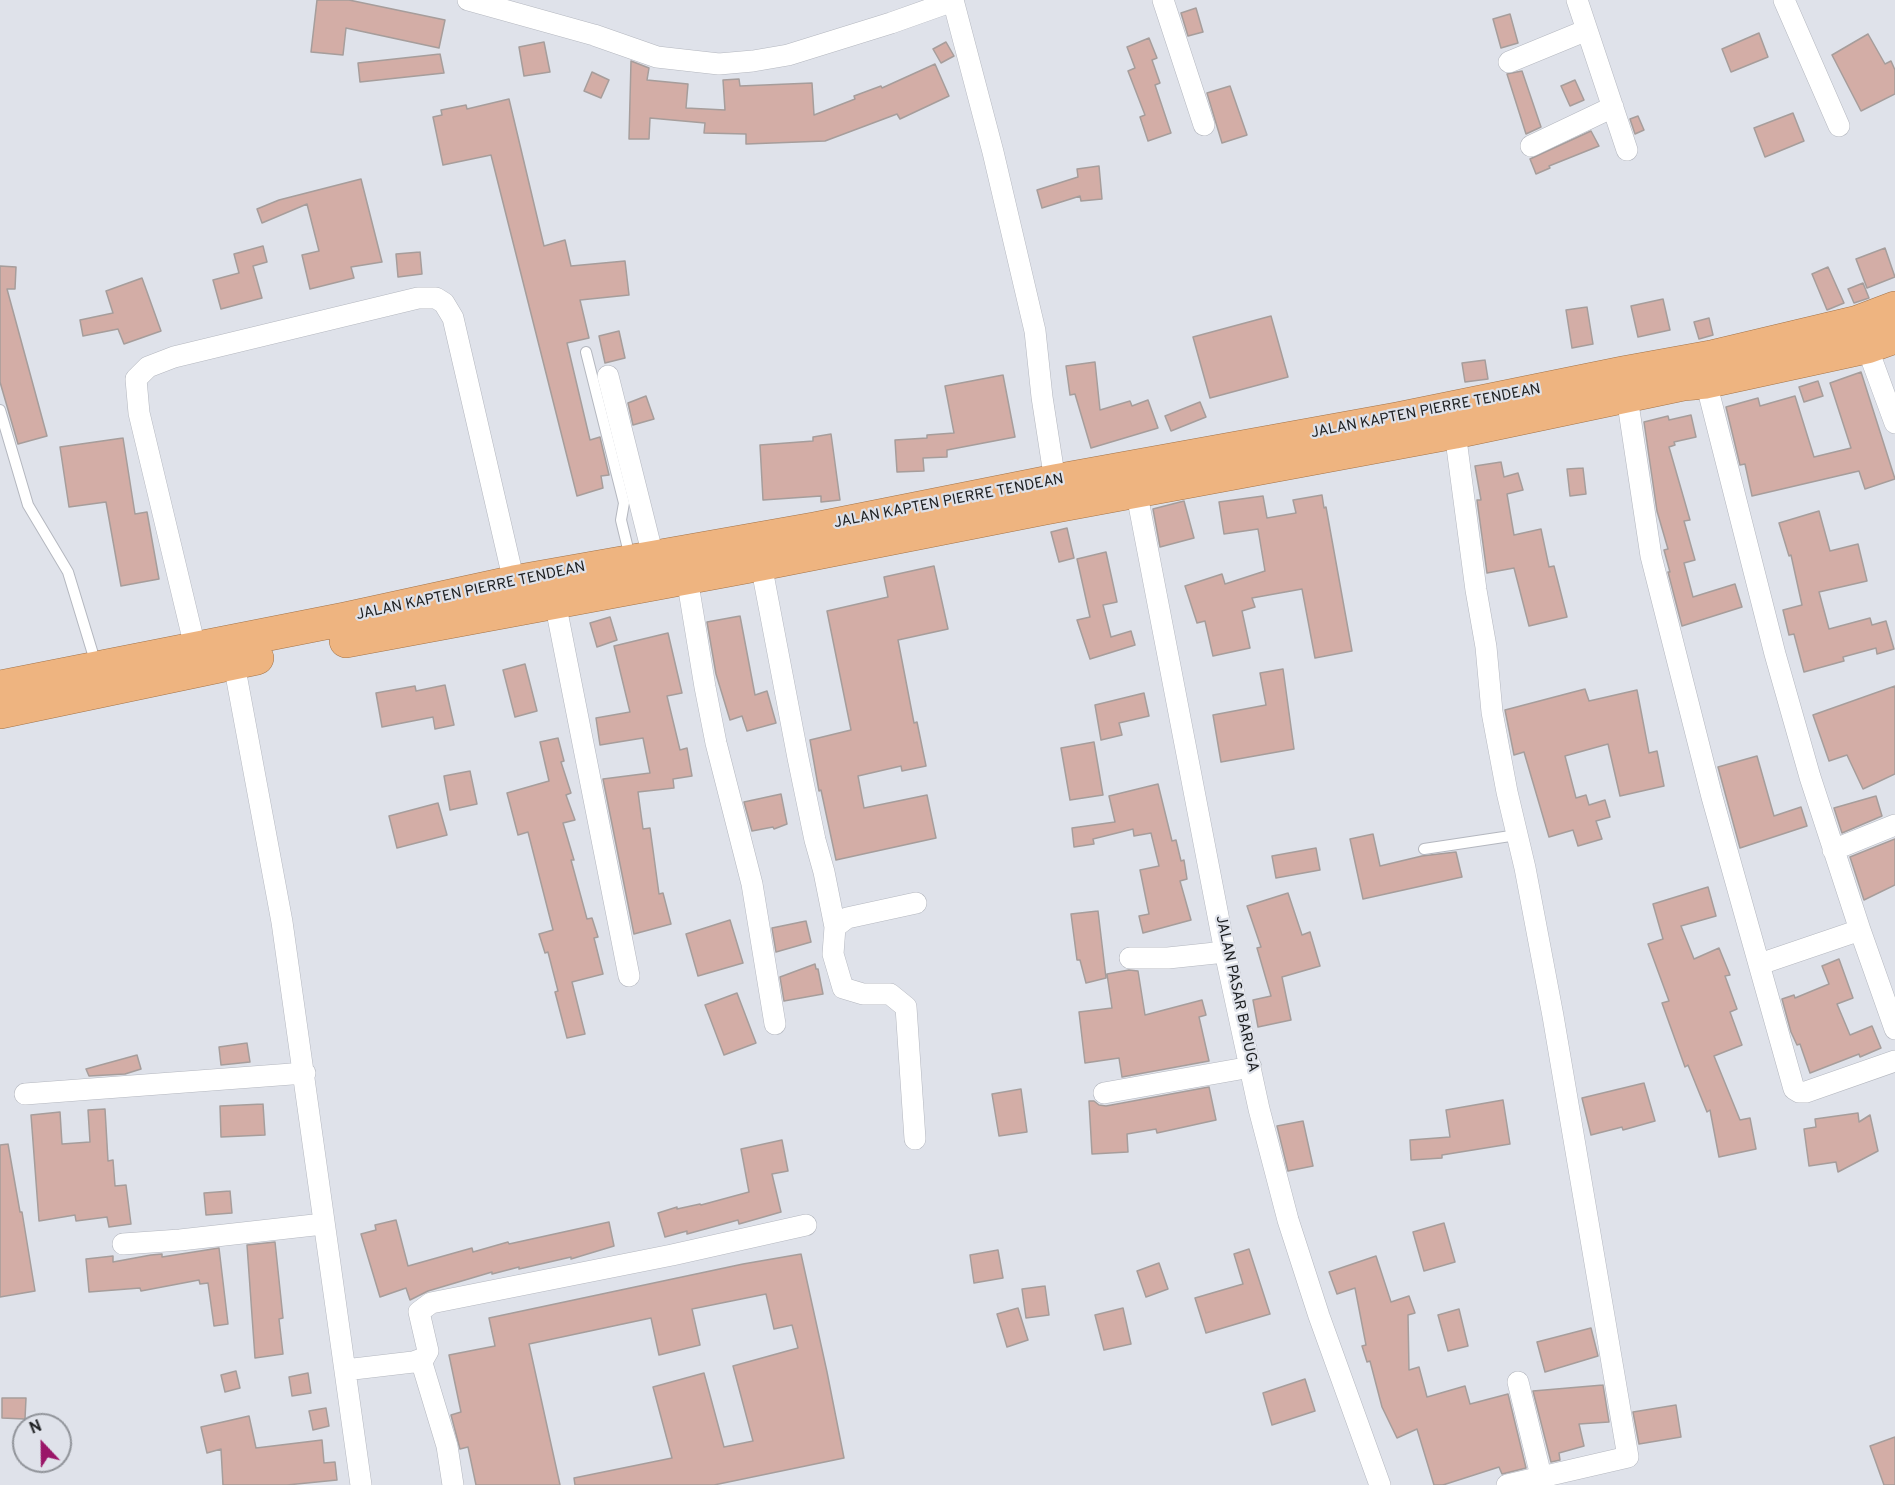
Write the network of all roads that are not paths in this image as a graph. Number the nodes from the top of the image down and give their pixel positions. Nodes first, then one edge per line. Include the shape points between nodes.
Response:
1 (468, 0) edge
2 (1163, 0) edge
3 (1577, 0) edge
4 (1784, 0) edge
5 (953, 1) edge
6 (1587, 30) junction
7 (1509, 62) dead end
8 (1613, 107) junction
9 (1204, 125) dead end
10 (1839, 126) dead end
11 (1531, 146) dead end
12 (1627, 150) dead end
13 (1895, 308) edge
14 (1881, 342) edge
15 (586, 352) dead end
16 (608, 376) dead end
17 (1706, 382) junction
18 (1627, 396) junction
19 (0, 410) edge
20 (1895, 423) edge
21 (1455, 432) junction
22 (1134, 480) junction
23 (1054, 481) junction
24 (642, 558) junction
25 (760, 564) junction
26 (687, 578) junction
27 (514, 582) junction
28 (555, 602) junction
29 (195, 647) junction
30 (232, 652) junction
31 (96, 668) junction
32 (0, 687) edge
33 (0, 712) edge
34 (1895, 825) edge
35 (1517, 835) junction
36 (1424, 849) dead end
37 (1833, 850) junction
38 (916, 903) dead end
39 (835, 927) junction
40 (1860, 930) junction
41 (1225, 952) junction
42 (1130, 958) dead end
43 (1760, 964) junction
44 (629, 976) dead end
45 (775, 1024) dead end
46 (1895, 1029) edge
47 (1895, 1061) edge
48 (1251, 1067) junction
49 (305, 1073) junction
50 (1104, 1093) dead end
51 (25, 1094) dead end
52 (915, 1139) dead end
53 (323, 1224) junction
54 (806, 1225) dead end
55 (123, 1244) dead end
56 (421, 1360) junction
57 (345, 1370) junction
58 (1518, 1382) dead end
59 (1541, 1476) junction
60 (361, 1485) edge
61 (453, 1485) edge
62 (1380, 1485) edge
63 (1507, 1485) edge

1 - 5 street via 657,57 719,64 788,55
2 - 9 street
3 - 6 street
4 - 10 street
5 - 23 street via 1035,331
6 - 7 street
6 - 8 street
8 - 11 street
8 - 12 street
13 - 22 highway, JALAN KAPTEN PIERRE TENDEAN via 1858,322 1711,357 1416,416
14 - 17 highway, JALAN KAPTEN PIERRE TENDEAN
14 - 20 street
15 - 24 lane via 624,503 621,520
16 - 24 street
17 - 18 highway, JALAN KAPTEN PIERRE TENDEAN
17 - 37 street via 1779,665
18 - 21 highway, JALAN KAPTEN PIERRE TENDEAN
18 - 43 street via 1651,556
19 - 31 lane via 28,505 68,572
21 - 22 highway, JALAN KAPTEN PIERRE TENDEAN
21 - 35 street via 1492,712
22 - 23 highway, JALAN KAPTEN PIERRE TENDEAN
22 - 25 highway, JALAN KAPTEN PIERRE TENDEAN via 1033,510
22 - 41 street, JALAN PASAR BARUGA
23 - 24 highway, JALAN KAPTEN PIERRE TENDEAN
24 - 27 highway, JALAN KAPTEN PIERRE TENDEAN
25 - 26 highway, JALAN KAPTEN PIERRE TENDEAN
25 - 39 street
26 - 28 highway, JALAN KAPTEN PIERRE TENDEAN
26 - 45 street via 712,721 752,884
27 - 29 street via 453,318 436,298 418,298 174,357 148,367 136,379 140,413
27 - 30 highway, JALAN KAPTEN PIERRE TENDEAN via 345,619
28 - 30 highway, JALAN KAPTEN PIERRE TENDEAN
28 - 44 street
29 - 30 highway, JALAN KAPTEN PIERRE TENDEAN
29 - 31 highway, JALAN KAPTEN PIERRE TENDEAN
30 - 33 highway, JALAN KAPTEN PIERRE TENDEAN
30 - 49 street via 282,922
31 - 32 highway, JALAN KAPTEN PIERRE TENDEAN
34 - 37 street
35 - 36 lane
35 - 59 street via 1553,1016 1628,1457
37 - 40 street
38 - 39 street via 847,918
39 - 52 street via 833,954 843,988 863,994 890,994 906,1007
40 - 43 street
40 - 46 street
41 - 42 street
41 - 48 street, JALAN PASAR BARUGA
43 - 47 street via 1794,1089 1806,1092
48 - 50 street
48 - 62 street, JALAN PASAR BARUGA via 1288,1220
49 - 51 street
49 - 53 street
53 - 55 street
53 - 57 street
54 - 56 street via 431,1302 419,1312 428,1351
56 - 57 street
56 - 61 street via 447,1446
57 - 60 street
58 - 59 street
59 - 63 street

